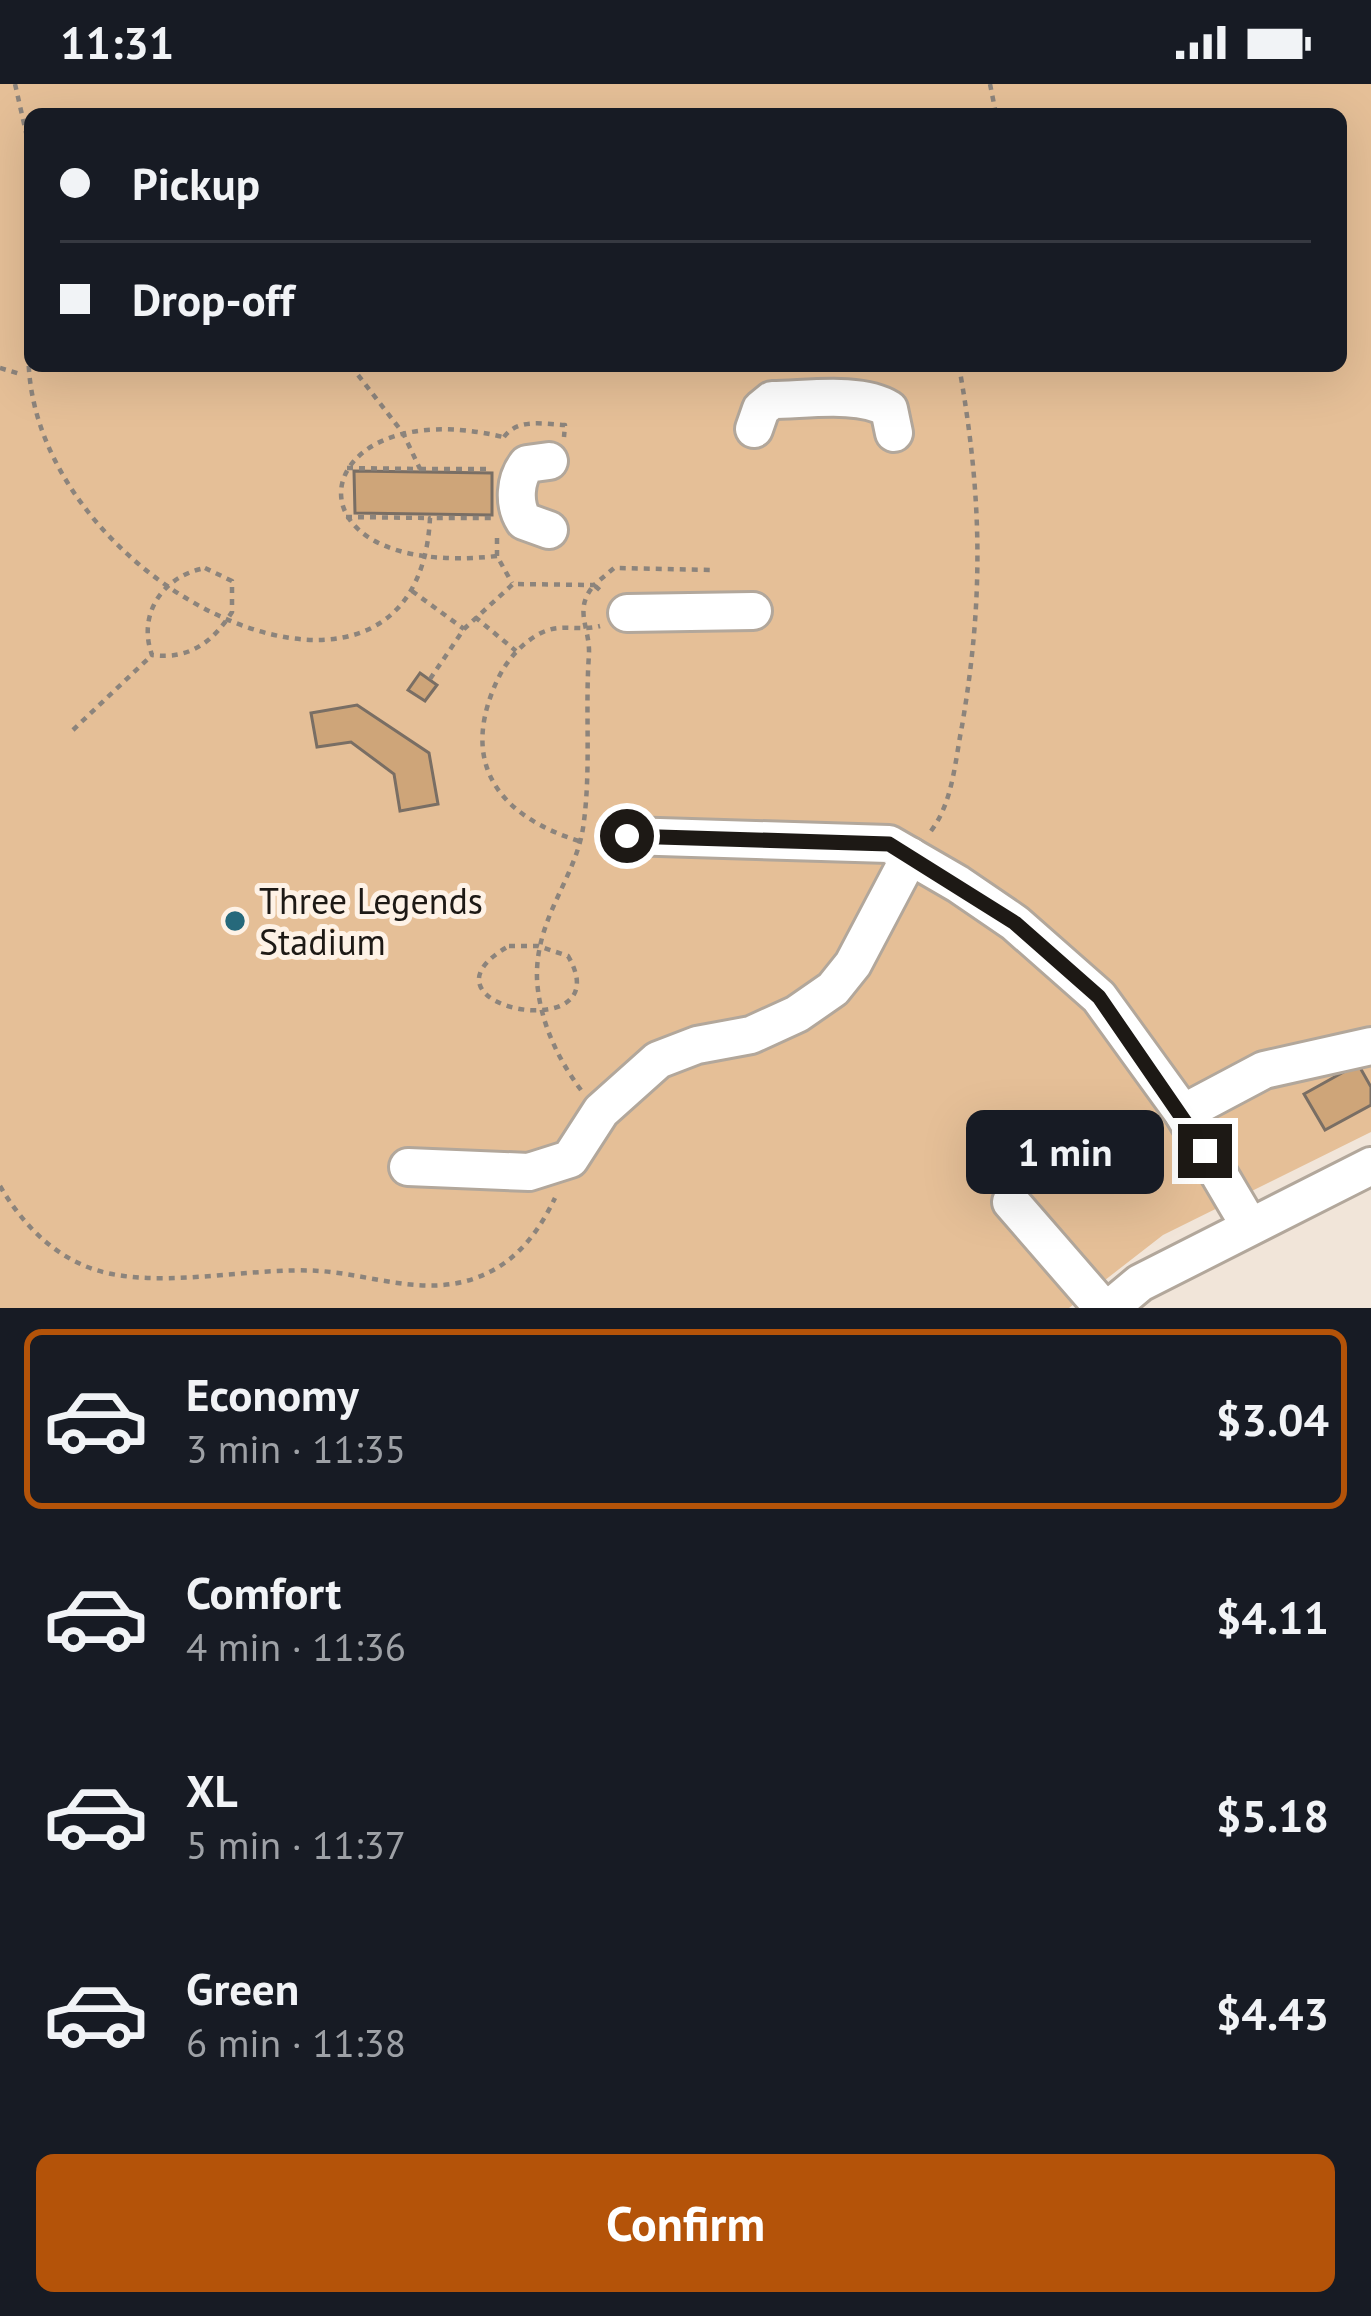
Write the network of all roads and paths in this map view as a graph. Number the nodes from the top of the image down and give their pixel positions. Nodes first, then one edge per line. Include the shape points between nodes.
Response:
1 (15, 84) edge
2 (24, 124) edge
3 (24, 356) edge
4 (0, 368) edge
5 (356, 372) edge
6 (960, 372) edge
7 (20, 374) junction
8 (21, 393) dead end
9 (754, 429) dead end
10 (404, 433) junction
11 (894, 433) dead end
12 (503, 437) dead end
13 (549, 461) dead end
14 (347, 468) junction
15 (420, 469) junction
16 (500, 469) dead end
17 (346, 517) junction
18 (430, 518) junction
19 (497, 518) dead end
20 (549, 530) dead end
21 (497, 556) dead end
22 (425, 559) junction
23 (711, 570) dead end
24 (146, 586) dead end
25 (412, 591) junction
26 (161, 595) junction
27 (176, 604) dead end
28 (753, 611) dead end
29 (191, 612) dead end
30 (475, 616) junction
31 (616, 616) junction
32 (223, 627) junction
33 (464, 628) junction
34 (516, 651) junction
35 (152, 655) junction
36 (430, 680) dead end
37 (73, 730) dead end
38 (627, 836) dead end
39 (579, 841) junction
40 (916, 849) junction
41 (538, 946) junction
42 (541, 1010) junction
43 (1371, 1046) edge
44 (601, 1111) junction
45 (1184, 1113) junction
46 (570, 1159) junction
47 (1371, 1166) edge
48 (407, 1167) dead end
49 (0, 1186) edge
50 (1011, 1202) dead end
51 (1250, 1226) junction
52 (1106, 1308) edge

1 - 2 path
3 - 7 path
4 - 7 path
5 - 10 path
6 - 40 path via 976,459 979,610 943,816
7 - 8 path
9 - 11 street via 772,400 860,402 889,409
10 - 12 path via 468,429
10 - 14 path via 370,446
10 - 15 path
13 - 20 street via 527,464 517,495 524,521
14 - 15 path
14 - 17 path
15 - 16 path
17 - 18 path
17 - 22 path via 391,553
18 - 19 path
18 - 22 path
21 - 22 path
22 - 25 path
23 - 31 path via 614,568
24 - 26 path
25 - 32 path via 388,616 313,641
25 - 33 path
26 - 27 path
26 - 32 path via 189,571 221,572 235,596
26 - 35 path via 146,621
28 - 31 street
29 - 32 path
30 - 31 path via 513,584
30 - 33 path
30 - 34 path
31 - 34 path via 550,629
31 - 39 path via 589,649
32 - 35 path via 187,654
33 - 36 path
34 - 39 path via 484,715 485,762 512,808
35 - 37 path
38 - 40 street
39 - 41 path
40 - 44 street via 833,988 752,1035 658,1060
40 - 45 street via 1099,997
41 - 42 path
41 - 42 path via 568,956 578,978 566,1003
41 - 42 path via 509,946 482,971 483,990 496,1004
42 - 44 path via 556,1051
43 - 45 street via 1264,1070
44 - 46 street
45 - 51 street
46 - 48 street via 529,1172
46 - 49 path via 546,1215 517,1253 473,1279 429,1287 266,1269 132,1277 85,1266 39,1238
47 - 51 street
50 - 52 street
51 - 52 street

